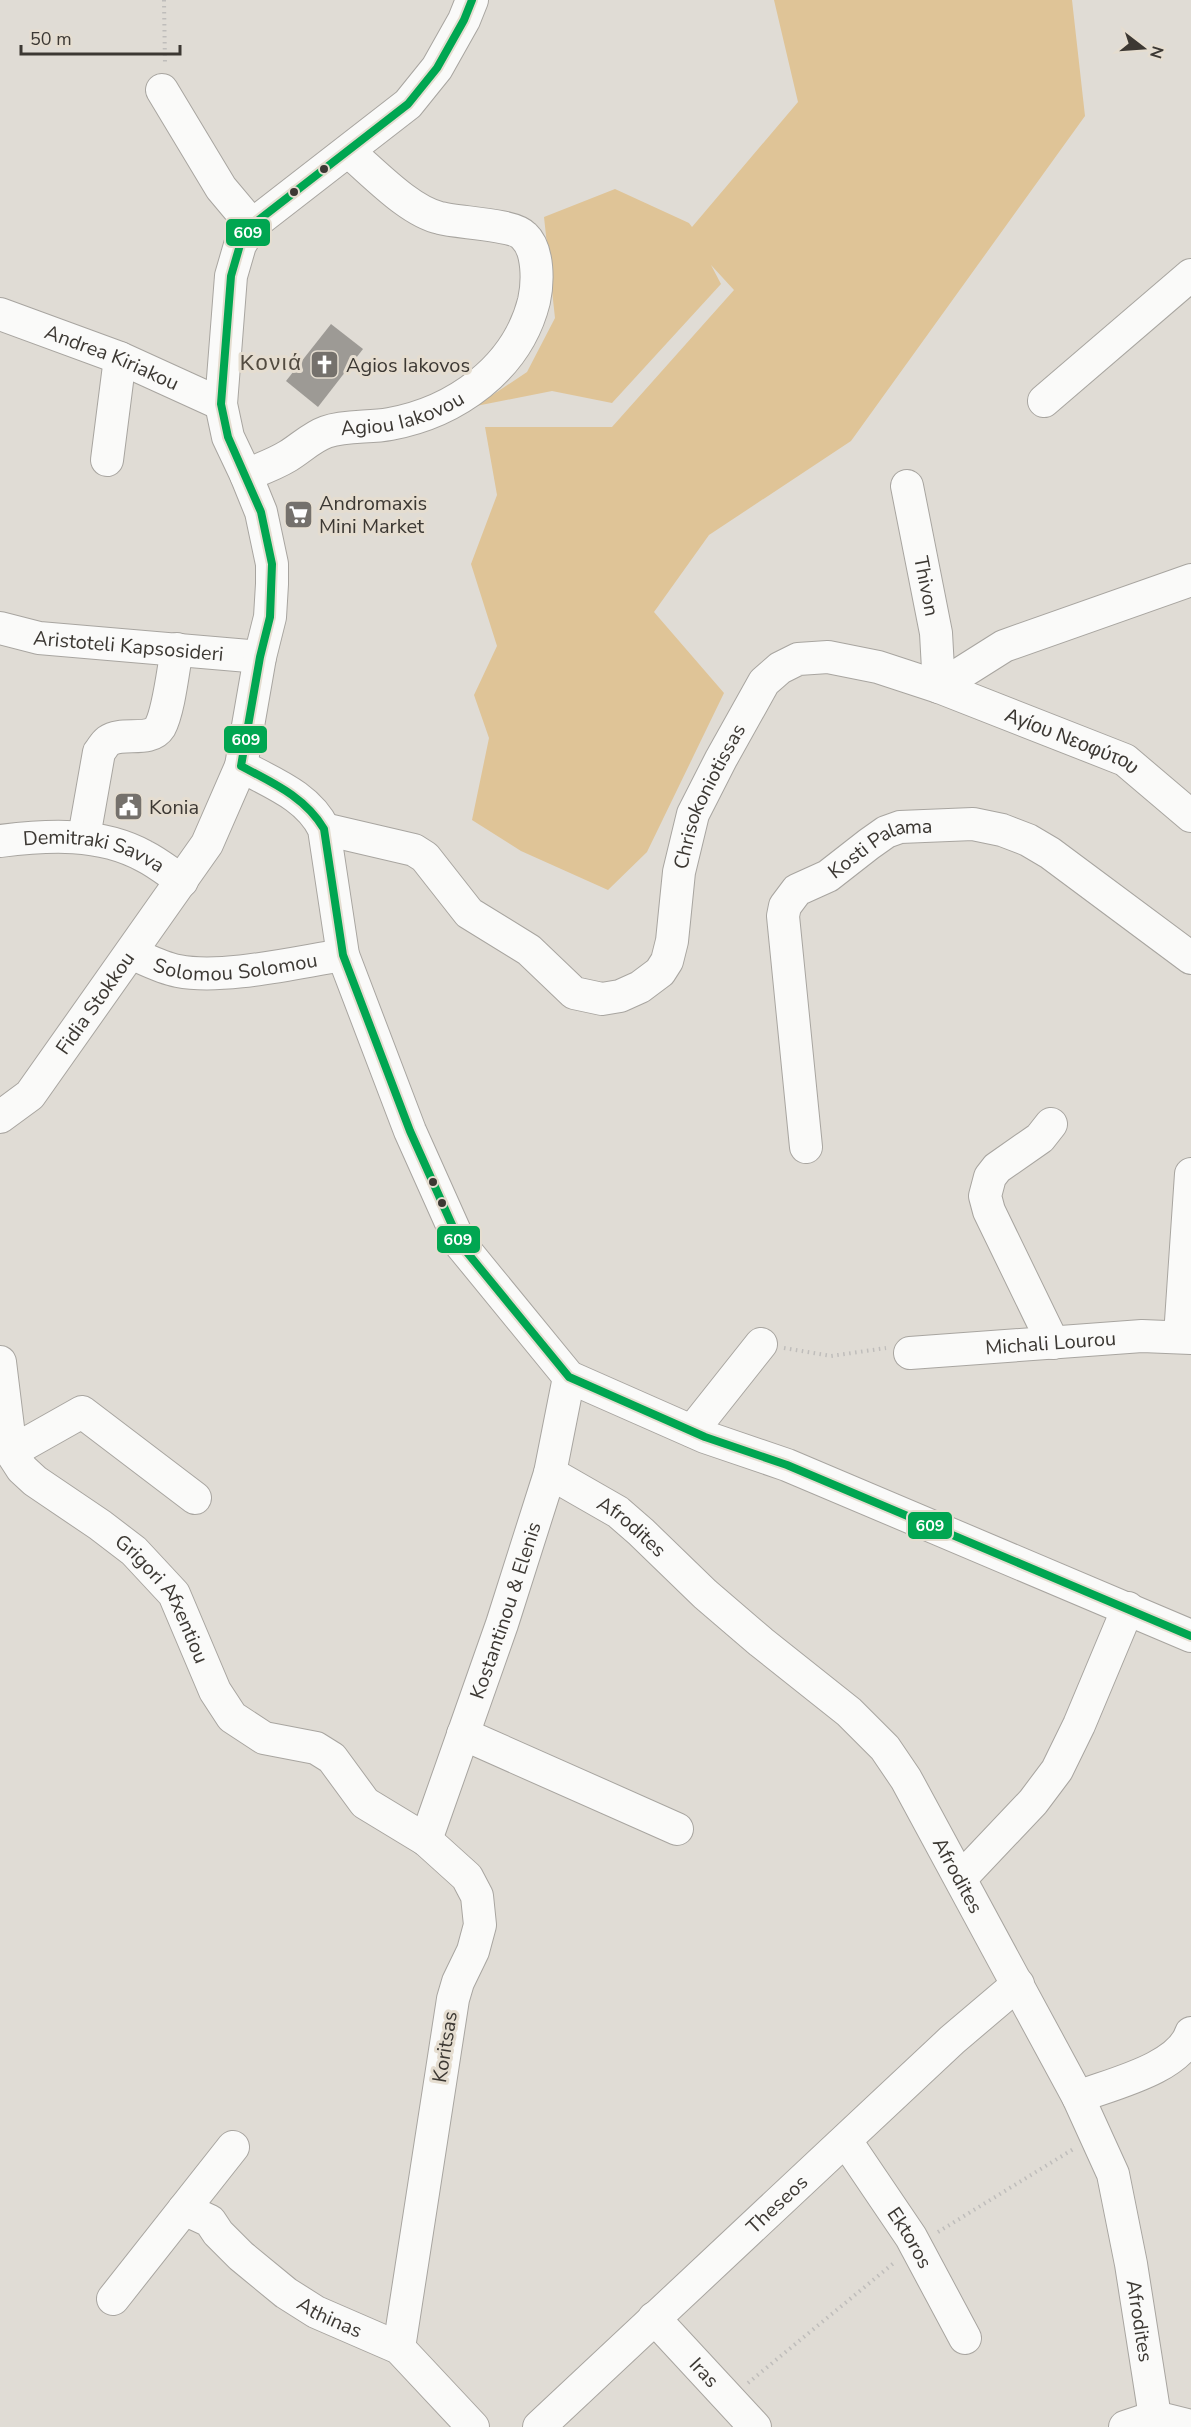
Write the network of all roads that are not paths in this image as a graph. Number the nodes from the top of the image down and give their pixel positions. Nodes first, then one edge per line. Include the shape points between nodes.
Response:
1 (472, 0) edge
2 (162, 90) road end
3 (349, 152) junction
4 (252, 225) junction
5 (1191, 275) edge
6 (0, 314) edge
7 (120, 358) junction
8 (1044, 401) dead end
9 (221, 404) junction
10 (107, 460) dead end
11 (246, 475) junction
12 (907, 486) dead end
13 (1191, 580) edge
14 (0, 628) edge
15 (177, 649) junction
16 (260, 657) junction
17 (939, 687) junction
18 (241, 766) junction
19 (1191, 816) edge
20 (324, 829) junction
21 (84, 837) junction
22 (0, 841) edge
23 (182, 881) junction
24 (131, 953) junction
25 (343, 955) junction
26 (1191, 958) edge
27 (0, 1118) edge
28 (1051, 1124) dead end
29 (806, 1147) dead end
30 (1191, 1174) edge
31 (1185, 1337) edge
32 (1053, 1343) junction
33 (761, 1344) road end
34 (910, 1353) road end
35 (0, 1362) edge
36 (569, 1377) junction
37 (692, 1431) junction
38 (11, 1452) junction
39 (550, 1473) junction
40 (195, 1498) dead end
41 (1128, 1608) junction
42 (1191, 1636) edge
43 (463, 1734) junction
44 (365, 1803) joint
45 (677, 1828) dead end
46 (426, 1840) junction
47 (961, 1878) junction
48 (1018, 1984) junction
49 (1191, 2033) edge
50 (1078, 2097) junction
51 (846, 2141) junction
52 (233, 2147) dead end
53 (184, 2209) junction
54 (113, 2299) dead end
55 (654, 2318) junction
56 (965, 2338) dead end
57 (399, 2348) junction
58 (1155, 2417) junction
59 (1191, 2426) edge
60 (473, 2427) edge
61 (539, 2427) edge
62 (755, 2427) edge
63 (1125, 2427) edge

1 - 3 street via 437,68 408,104
2 - 4 street via 221,188
3 - 4 street
3 - 11 street, Agiou Iakovou via 413,206 430,215 514,230 527,238 536,271 530,318 501,364 473,390 452,402 406,421 326,432 274,464
4 - 9 street, Fidia Stokkou via 240,245 231,276
5 - 8 street
6 - 7 street, Andrea Kiriakou
7 - 9 street, Andrea Kiriakou
7 - 10 street
9 - 11 street, Fidia Stokkou via 228,437
11 - 16 street, Fidia Stokkou via 261,512 272,564 270,617
12 - 17 street, Thivon via 936,633
13 - 17 street via 1005,646
14 - 15 street, Aristoteli Kapsosideri via 39,638
15 - 16 street, Aristoteli Kapsosideri
15 - 21 street via 159,728 152,733 118,736 99,752
16 - 18 street, Fidia Stokkou
17 - 19 street, Αγίου Νεοφύτου via 1125,760
17 - 20 street, Chrisokoniotissas via 878,667 828,657 798,659 764,682 693,814 679,872 667,961 660,972 640,987 620,996 585,997 568,989 529,950 469,913 425,858 414,850
18 - 20 street via 309,806
18 - 23 street, Fidia Stokkou via 207,844
20 - 25 street
21 - 22 street, Demitraki Savva
21 - 23 street, Demitraki Savva via 136,852
23 - 24 street, Fidia Stokkou
24 - 25 street, Solomou Solomou via 155,964 200,974
24 - 27 street, Fidia Stokkou via 30,1095
25 - 36 street via 410,1131 461,1245
26 - 29 street, Kosti Palama via 1050,853 1020,837 973,824 900,827 886,832 828,876 797,890 785,906
28 - 32 street via 1031,1145 998,1168 990,1177 985,1196 988,1211
30 - 31 street
31 - 32 street, Michali Lourou
32 - 34 street, Michali Lourou
33 - 37 street
35 - 38 street, Grigori Afxentiou
36 - 37 street
36 - 39 street, Kostantinou & Elenis
37 - 41 street via 787,1465
38 - 40 street via 82,1412
38 - 44 street, Grigori Afxentiou via 21,1469 134,1551 174,1594 215,1691 232,1717 264,1738 316,1748 332,1758
39 - 43 street, Kostantinou & Elenis
39 - 47 street, Afrodites via 618,1512 713,1601 849,1712 885,1748 906,1779
41 - 42 street
41 - 47 street via 1057,1770 1033,1802
43 - 45 street
43 - 46 street, Kostantinou & Elenis
44 - 46 street, Koritsas
46 - 57 street, Koritsas via 467,1877 477,1896 480,1925 453,1999
47 - 48 street, Afrodites
48 - 50 street, Afrodites
48 - 51 street, Theseos via 952,2040
49 - 50 street via 1180,2051 1156,2067
50 - 58 street, Afrodites via 1113,2174
51 - 55 street, Theseos
51 - 56 street, Ektoros via 911,2237
52 - 53 street
53 - 54 street
53 - 57 street, Athinas via 210,2222 241,2256 316,2312
55 - 61 street, Theseos
55 - 62 street, Iras
57 - 60 street, Athinas
58 - 59 street
58 - 63 street

